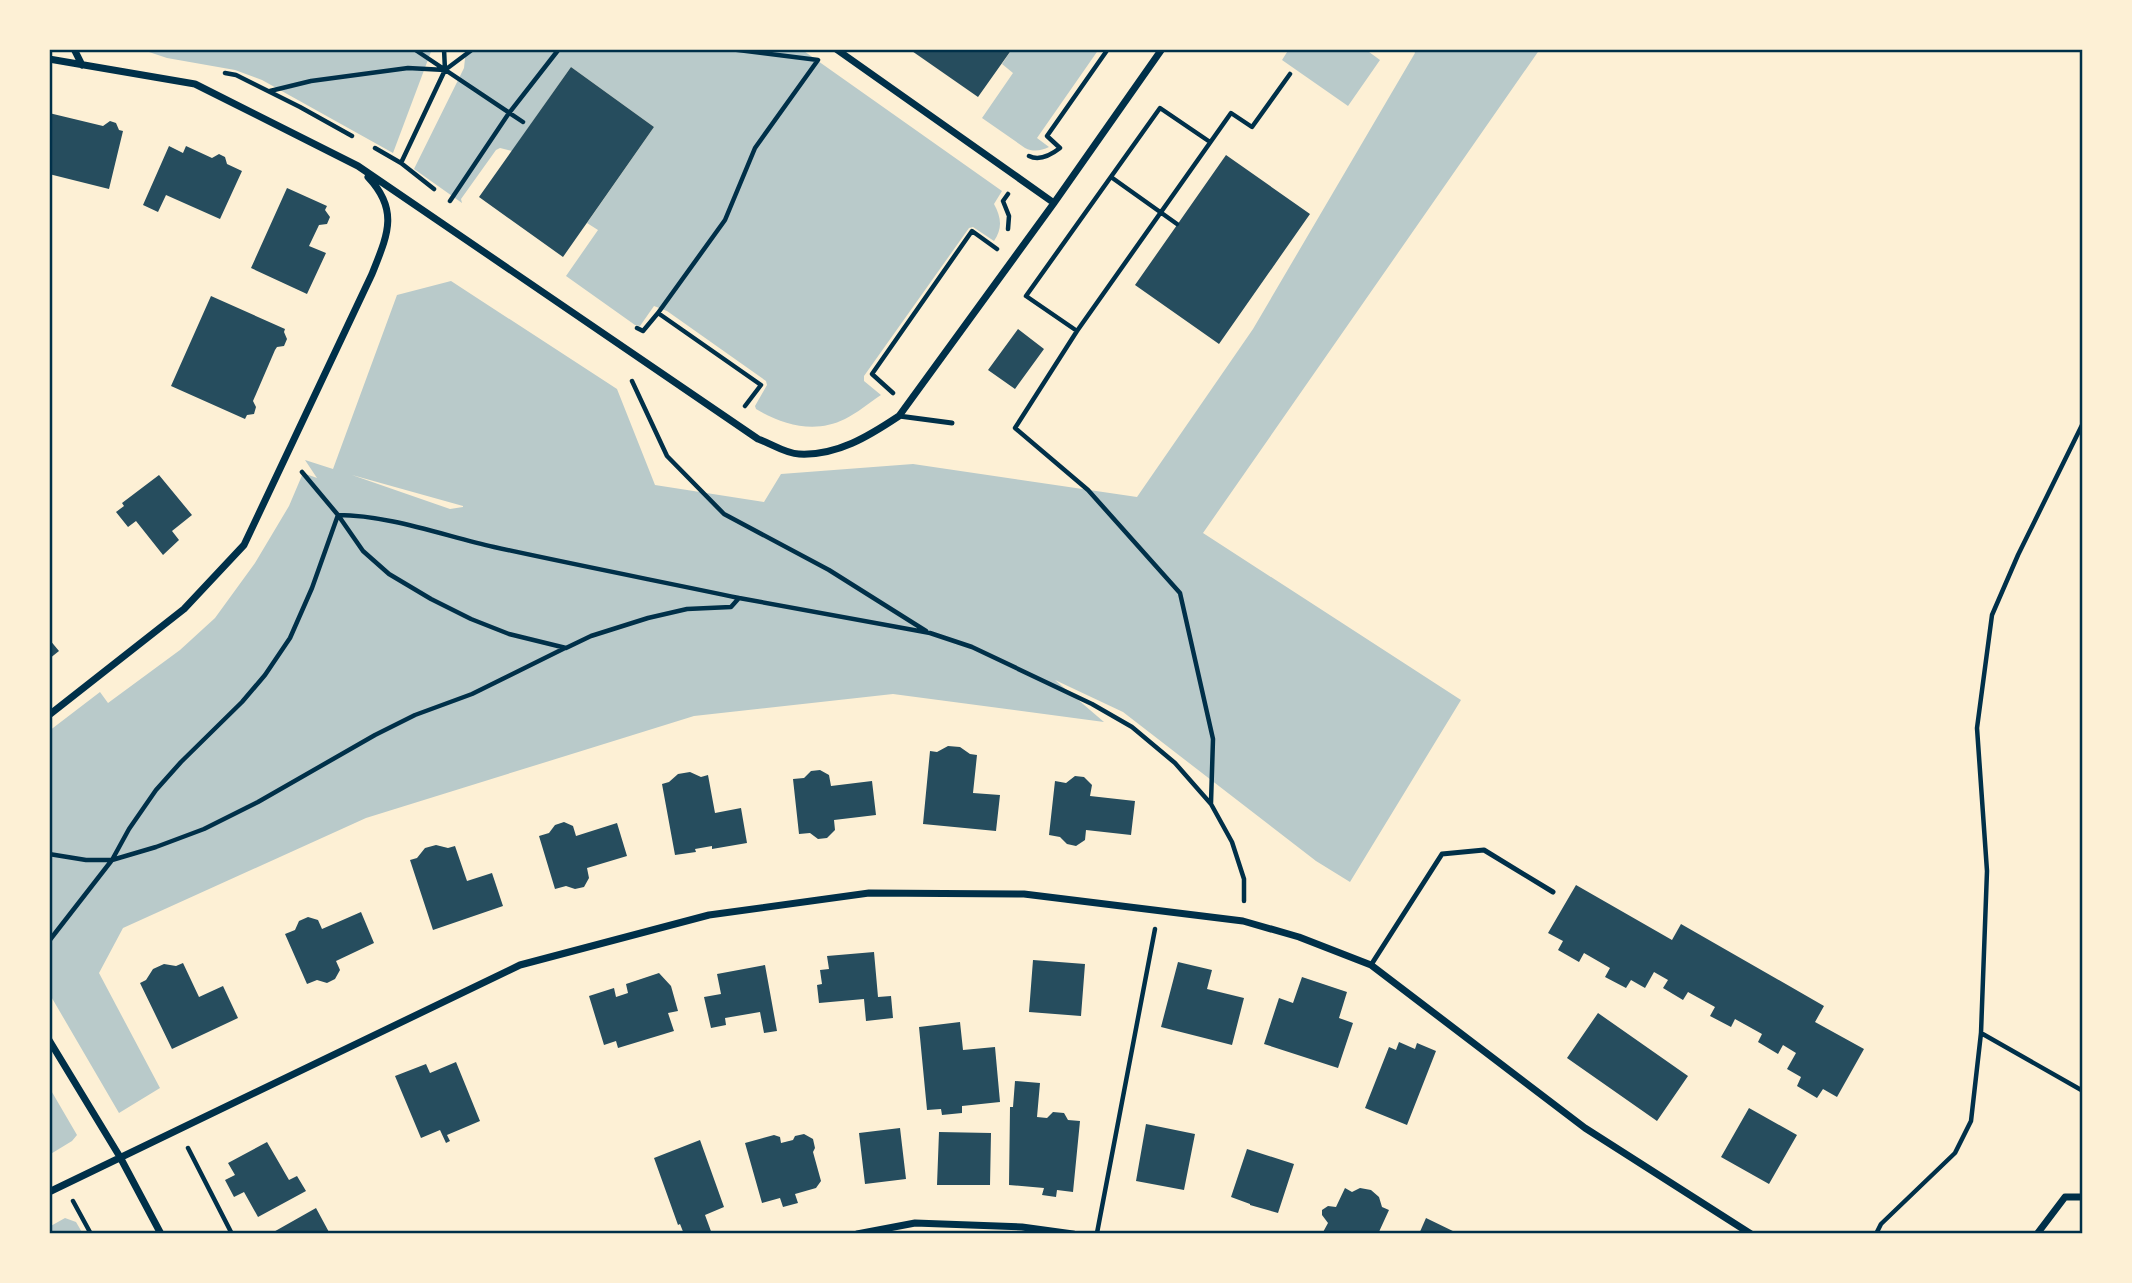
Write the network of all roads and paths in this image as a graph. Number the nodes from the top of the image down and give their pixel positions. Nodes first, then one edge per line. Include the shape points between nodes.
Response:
1 (74, 49) edge
2 (414, 49) edge
3 (444, 49) edge
4 (473, 49) edge
5 (559, 49) edge
6 (730, 49) edge
7 (836, 49) edge
8 (1108, 49) edge
9 (1162, 49) edge
10 (49, 59) edge
11 (82, 65) junction
12 (444, 70) junction
13 (1290, 74) dead end
14 (268, 91) dead end
15 (509, 113) junction
16 (523, 122) dead end
17 (1210, 142) junction
18 (1025, 155) dead end
19 (1033, 158) junction
20 (401, 163) dead end
21 (358, 166) junction
22 (1111, 177) junction
23 (1019, 178) junction
24 (450, 201) dead end
25 (1054, 203) junction
26 (1161, 213) junction
27 (1177, 224) dead end
28 (1008, 234) dead end
29 (1003, 242) dead end
30 (1077, 331) junction
31 (631, 352) junction
32 (884, 400) dead end
33 (755, 411) dead end
34 (900, 416) junction
35 (952, 423) dead end
36 (2083, 423) edge
37 (285, 457) junction
38 (338, 515) junction
39 (739, 598) junction
40 (930, 633) junction
41 (566, 648) junction
42 (49, 715) edge
43 (1211, 804) junction
44 (49, 854) edge
45 (112, 860) junction
46 (1553, 892) dead end
47 (1159, 909) junction
48 (1243, 921) junction
49 (49, 941) edge
50 (1371, 965) junction
51 (1981, 1033) junction
52 (49, 1040) edge
53 (2083, 1091) edge
54 (178, 1129) junction
55 (120, 1157) junction
56 (64, 1183) junction
57 (49, 1192) edge
58 (2083, 1197) edge
59 (91, 1234) edge
60 (161, 1234) edge
61 (232, 1234) edge
62 (857, 1234) edge
63 (1073, 1234) edge
64 (1096, 1234) edge
65 (1752, 1234) edge
66 (1876, 1234) edge
67 (2037, 1234) edge

1 - 11 street
2 - 12 path
3 - 12 path
4 - 12 path
5 - 15 path
6 - 33 path via 818,60 755,148 725,220 658,313 761,385 744,406
7 - 23 street
8 - 19 path via 1047,136 1060,148
9 - 25 street
10 - 11 street
11 - 21 street via 195,84
12 - 14 path via 408,68
12 - 15 path
12 - 20 path
13 - 17 path via 1252,127 1231,113
15 - 16 path
15 - 24 path
17 - 22 path via 1160,108
17 - 26 path
18 - 19 path
19 - 23 path
21 - 31 street
21 - 37 street via 379,188 388,212 388,235
22 - 26 path
22 - 30 path via 1026,296
23 - 25 street
23 - 28 path via 1003,201 1009,216
25 - 34 street
26 - 27 path
26 - 30 path
29 - 32 path via 999,250 972,231 872,374 894,393
30 - 43 path via 1015,428 1088,490 1180,593 1213,739
31 - 34 street via 758,439 797,454 834,450 867,438
31 - 40 path via 632,381 667,456 724,514 829,570
34 - 35 lane
36 - 51 path via 1992,615 1978,728 1987,870
37 - 38 path
37 - 42 street via 244,545 184,609
38 - 39 path via 356,515
38 - 41 path via 363,551 389,574 431,599 509,634
38 - 45 path via 290,638 242,702 156,790
39 - 40 path
39 - 41 path via 731,607 648,618
40 - 43 path via 972,647 1132,727 1175,763
41 - 45 path via 472,694 415,715 204,829
43 - 48 path via 1232,842 1244,879
44 - 45 path
45 - 49 path
46 - 50 lane via 1484,850 1442,854
47 - 48 street
47 - 54 street via 1024,894 869,893 709,915 520,965
47 - 64 path
48 - 50 street
50 - 65 street via 1585,1128
51 - 53 path
51 - 66 path via 1971,1121 1955,1153
52 - 55 street
54 - 55 street
54 - 61 path
55 - 56 street
55 - 60 street
56 - 57 street
56 - 59 path
58 - 67 street via 2065,1197
62 - 63 street via 915,1223

